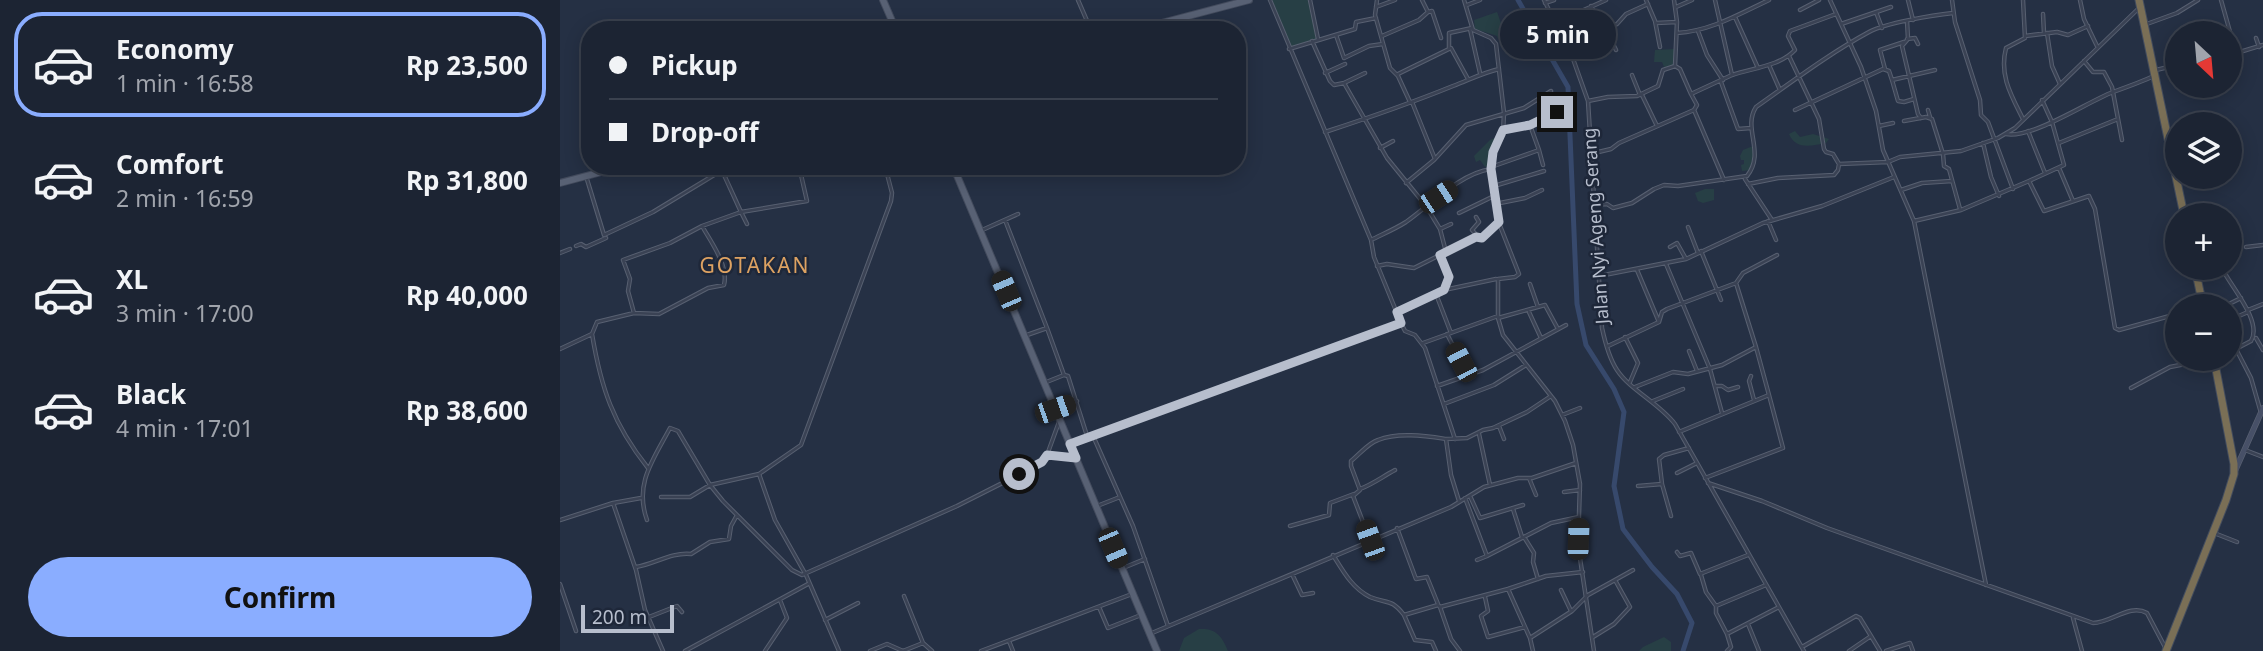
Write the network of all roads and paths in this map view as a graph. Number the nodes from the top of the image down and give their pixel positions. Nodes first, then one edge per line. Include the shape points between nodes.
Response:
1 (883, 0) edge
2 (1078, 0) edge
3 (1249, 0) edge
4 (1270, 0) edge
5 (1310, 0) edge
6 (1377, 0) edge
7 (1395, 0) edge
8 (1422, 0) edge
9 (1464, 0) edge
10 (1480, 0) edge
11 (1554, 0) edge
12 (1587, 0) edge
13 (1606, 0) edge
14 (1674, 0) edge
15 (1692, 0) edge
16 (1715, 0) edge
17 (1769, 0) edge
18 (1819, 0) edge
19 (1830, 0) edge
20 (1908, 0) edge
21 (1952, 0) edge
22 (2023, 0) edge
23 (2080, 0) edge
24 (2198, 0) edge
25 (2221, 0) edge
26 (1544, 1) edge
27 (1647, 2) edge
28 (2140, 2) edge
29 (1226, 3) edge
30 (1466, 5) junction
31 (1376, 7) junction
32 (1591, 7) junction
33 (1675, 7) junction
34 (1891, 7) dead end
35 (1800, 10) dead end
36 (1428, 12) junction
37 (1876, 12) junction
38 (1836, 13) junction
39 (1953, 13) junction
40 (2043, 14) dead end
41 (1735, 16) junction
42 (1183, 18) junction
43 (1376, 18) junction
44 (1913, 20) junction
45 (892, 21) edge
46 (1087, 21) edge
47 (1173, 21) edge
48 (1183, 21) edge
49 (1907, 21) junction
50 (2227, 21) edge
51 (1677, 22) junction
52 (1553, 23) junction
53 (1656, 23) junction
54 (1720, 23) junction
55 (1841, 24) junction
56 (2144, 25) junction
57 (2088, 26) junction
58 (1882, 28) junction
59 (1471, 29) junction
60 (1606, 30) junction
61 (1698, 31) junction
62 (1676, 33) junction
63 (2046, 33) junction
64 (1336, 35) junction
65 (2025, 36) junction
66 (1381, 37) junction
67 (1441, 37) dead end
68 (2256, 38) dead end
69 (1318, 39) junction
70 (1312, 41) junction
71 (1906, 41) junction
72 (1849, 42) junction
73 (1383, 44) junction
74 (1918, 44) dead end
75 (2261, 46) edge
76 (1660, 47) dead end
77 (2098, 47) junction
78 (1450, 48) junction
79 (1289, 49) junction
80 (1616, 50) dead end
81 (2242, 51) edge
82 (1572, 56) junction
83 (1789, 56) junction
84 (2084, 61) junction
85 (1345, 64) dead end
86 (1769, 65) junction
87 (1675, 66) junction
88 (1758, 68) junction
89 (1885, 68) junction
90 (1499, 69) junction
91 (2165, 69) edge
92 (1935, 70) dead end
93 (1325, 73) junction
94 (1365, 73) dead end
95 (2154, 73) junction
96 (1397, 74) junction
97 (1481, 74) junction
98 (1632, 75) dead end
99 (1732, 75) junction
100 (1910, 75) junction
101 (1799, 77) junction
102 (1864, 77) junction
103 (1468, 79) junction
104 (1892, 80) junction
105 (1721, 81) junction
106 (1343, 83) junction
107 (2060, 84) junction
108 (1780, 90) junction
109 (1551, 91) dead end
110 (2113, 92) junction
111 (1691, 94) junction
112 (1641, 95) junction
113 (1915, 99) junction
114 (2042, 100) junction
115 (1588, 101) junction
116 (1411, 102) junction
117 (1811, 103) junction
118 (1694, 110) junction
119 (1795, 110) dead end
120 (1928, 110) dead end
121 (1557, 112) dead end
122 (1504, 113) junction
123 (1930, 117) junction
124 (1921, 118) junction
125 (2023, 119) junction
126 (2118, 119) junction
127 (1364, 120) junction
128 (1904, 121) dead end
129 (2052, 122) junction
130 (1893, 123) dead end
131 (1530, 125) junction
132 (1879, 126) junction
133 (1657, 127) junction
134 (1751, 128) junction
135 (1503, 130) junction
136 (2028, 131) junction
137 (1325, 132) junction
138 (2006, 134) junction
139 (1994, 140) junction
140 (2122, 140) dead end
141 (1393, 141) dead end
142 (1983, 143) junction
143 (2058, 143) junction
144 (1381, 148) junction
145 (1539, 150) junction
146 (1590, 154) junction
147 (1943, 154) junction
148 (1435, 159) junction
149 (1888, 162) junction
150 (1839, 164) junction
151 (1543, 165) dead end
152 (1491, 168) junction
153 (2059, 168) junction
154 (1544, 171) dead end
155 (2045, 173) junction
156 (596, 175) edge
157 (710, 175) edge
158 (724, 175) edge
159 (801, 175) edge
160 (887, 175) edge
161 (957, 175) edge
162 (1894, 177) junction
163 (587, 178) junction
164 (1744, 178) junction
165 (1724, 180) junction
166 (1952, 180) junction
167 (2029, 181) junction
168 (560, 183) edge
169 (1406, 183) junction
170 (1748, 184) junction
171 (1493, 186) junction
172 (2013, 189) junction
173 (1542, 190) dead end
174 (1902, 190) junction
175 (1494, 196) junction
176 (1999, 196) junction
177 (2073, 201) junction
178 (2182, 203) edge
179 (1495, 204) junction
180 (1594, 205) junction
181 (1426, 206) junction
182 (1961, 210) junction
183 (741, 212) junction
184 (1018, 214) dead end
185 (1460, 214) dead end
186 (1476, 217) dead end
187 (1005, 220) junction
188 (1770, 220) junction
189 (1914, 221) junction
190 (1499, 222) junction
191 (747, 224) dead end
192 (1451, 224) dead end
193 (702, 226) junction
194 (1688, 227) dead end
195 (1440, 229) junction
196 (983, 230) junction
197 (1476, 237) junction
198 (606, 238) junction
199 (1371, 240) junction
200 (1776, 240) dead end
201 (2263, 245) edge
202 (576, 246) dead end
203 (1670, 247) dead end
204 (2246, 247) dead end
205 (570, 249) dead end
206 (1446, 252) junction
207 (1700, 252) junction
208 (560, 253) edge
209 (1440, 255) junction
210 (1777, 255) dead end
211 (1685, 258) junction
212 (1666, 264) junction
213 (1377, 266) junction
214 (1637, 270) junction
215 (1598, 276) junction
216 (1498, 279) junction
217 (1736, 283) junction
218 (1530, 284) dead end
219 (1717, 289) junction
220 (1444, 290) junction
221 (1436, 294) junction
222 (1721, 300) dead end
223 (2242, 300) edge
224 (1682, 302) junction
225 (2263, 304) edge
226 (1538, 307) junction
227 (2248, 311) junction
228 (1397, 312) junction
229 (1529, 312) junction
230 (634, 313) junction
231 (2242, 314) edge
232 (1498, 317) junction
233 (2165, 317) edge
234 (1659, 322) junction
235 (1401, 323) junction
236 (1566, 325) dead end
237 (1046, 328) junction
238 (1558, 329) junction
239 (592, 334) junction
240 (1449, 334) junction
241 (1024, 336) junction
242 (2254, 336) junction
243 (1625, 337) junction
244 (1541, 338) junction
245 (1423, 343) junction
246 (1607, 346) junction
247 (2242, 346) edge
248 (1756, 347) junction
249 (560, 349) edge
250 (2263, 350) edge
251 (1514, 351) junction
252 (1689, 351) dead end
253 (2242, 361) edge
254 (1526, 365) junction
255 (1710, 369) junction
256 (2165, 370) edge
257 (2215, 371) edge
258 (1697, 372) junction
259 (1064, 375) junction
260 (1469, 375) junction
261 (1751, 376) dead end
262 (1629, 382) junction
263 (1044, 383) junction
264 (1437, 386) junction
265 (1715, 386) junction
266 (1636, 387) junction
267 (1738, 387) dead end
268 (2131, 388) dead end
269 (1683, 389) dead end
270 (1769, 395) junction
271 (1551, 396) junction
272 (1754, 400) junction
273 (1077, 401) junction
274 (1653, 401) junction
275 (1443, 404) junction
276 (1580, 408) dead end
277 (1055, 409) junction
278 (2262, 410) edge
279 (1723, 413) junction
280 (1562, 415) junction
281 (1060, 420) junction
282 (1499, 426) junction
283 (1679, 432) junction
284 (1479, 434) junction
285 (1093, 437) junction
286 (1088, 439) junction
287 (1446, 439) junction
288 (1455, 439) junction
289 (1504, 439) dead end
290 (1073, 444) junction
291 (1689, 449) junction
292 (2245, 450) junction
293 (1047, 455) junction
294 (2263, 457) edge
295 (1076, 458) junction
296 (2235, 460) junction
297 (1576, 463) junction
298 (1697, 463) junction
299 (648, 468) junction
300 (1395, 470) dead end
301 (1676, 472) dead end
302 (759, 474) junction
303 (1529, 478) junction
304 (1706, 478) junction
305 (1708, 483) junction
306 (1662, 484) junction
307 (710, 485) junction
308 (1490, 485) junction
309 (1638, 486) dead end
310 (1360, 489) junction
311 (1580, 490) junction
312 (1564, 492) dead end
313 (1353, 494) junction
314 (1536, 495) dead end
315 (661, 497) dead end
316 (1120, 497) junction
317 (1467, 497) junction
318 (641, 498) junction
319 (1460, 501) junction
320 (613, 503) junction
321 (1523, 505) dead end
322 (1096, 507) junction
323 (1513, 509) junction
324 (737, 515) junction
325 (1671, 516) dead end
326 (1579, 517) junction
327 (560, 520) edge
328 (647, 520) dead end
329 (1290, 527) dead end
330 (1397, 528) junction
331 (2214, 533) junction
332 (1523, 537) junction
333 (1370, 540) junction
334 (2237, 542) dead end
335 (1677, 552) dead end
336 (1333, 555) junction
337 (1748, 555) junction
338 (1487, 556) junction
339 (1145, 559) junction
340 (1477, 560) dead end
341 (635, 568) junction
342 (1122, 569) junction
343 (1633, 570) dead end
344 (1583, 572) junction
345 (1291, 573) junction
346 (1700, 574) junction
347 (806, 575) junction
348 (1538, 579) junction
349 (1615, 580) junction
350 (560, 584) edge
351 (809, 584) junction
352 (1766, 585) junction
353 (1986, 585) junction
354 (1508, 589) junction
355 (1561, 590) dead end
356 (1313, 593) dead end
357 (1132, 594) junction
358 (904, 596) dead end
359 (1484, 596) junction
360 (1588, 596) junction
361 (780, 600) junction
362 (858, 603) dead end
363 (1635, 604) dead end
364 (1439, 606) junction
365 (1716, 606) junction
366 (1099, 607) junction
367 (1630, 607) junction
368 (1779, 607) junction
369 (1571, 611) junction
370 (682, 612) dead end
371 (1141, 615) junction
372 (1404, 615) junction
373 (648, 617) junction
374 (2073, 618) junction
375 (825, 620) junction
376 (1748, 624) junction
377 (1168, 626) junction
378 (1525, 627) junction
379 (576, 631) dead end
380 (1150, 634) junction
381 (1727, 634) junction
382 (1593, 636) junction
383 (1871, 636) junction
384 (1530, 638) junction
385 (1009, 642) junction
386 (923, 643) junction
387 (1803, 650) edge
388 (2166, 650) edge
389 (663, 651) edge
390 (685, 651) edge
391 (765, 651) edge
392 (839, 651) edge
393 (870, 651) edge
394 (900, 651) edge
395 (932, 651) edge
396 (981, 651) edge
397 (1013, 651) edge
398 (1157, 651) edge
399 (1436, 651) edge
400 (1460, 651) edge
401 (1533, 651) edge
402 (1594, 651) edge
403 (1727, 651) edge
404 (1759, 651) edge
405 (1849, 651) edge
406 (1880, 651) edge
407 (1885, 651) edge
408 (1913, 651) edge
409 (2081, 651) edge

1 - 45 main road
2 - 46 street
3 - 29 main road
4 - 79 street
5 - 69 street
6 - 31 street
7 - 31 street
8 - 36 street
9 - 30 street
10 - 30 street
11 - 26 street
12 - 32 street
13 - 32 street
14 - 33 street
15 - 33 street
16 - 54 street
17 - 41 street
18 - 35 street
19 - 38 street
20 - 44 street
21 - 39 street
22 - 65 street
23 - 57 street
24 - 56 street
25 - 50 street
26 - 52 street, Jalan Nyi Ageng Serang
27 - 53 street
27 - 60 street
28 - 56 highway
28 - 77 street
29 - 42 main road
30 - 59 street
31 - 43 street
32 - 52 street
32 - 60 street
33 - 51 street
34 - 37 street
36 - 66 street
36 - 67 street via 1433,12
37 - 55 street
37 - 58 street
38 - 55 street
38 - 83 street via 1790,31 1795,50
39 - 44 street
39 - 139 street via 1981,115
40 - 63 street
41 - 54 street
41 - 88 street
42 - 47 main road
42 - 48 street
43 - 64 street via 1356,22 1355,29
43 - 66 street
44 - 49 street
49 - 58 street
49 - 71 street
51 - 53 street
51 - 62 street
52 - 82 street, Jalan Nyi Ageng Serang
53 - 76 street
54 - 61 street
54 - 99 street
55 - 72 street
56 - 95 highway
57 - 63 street via 2068,35
57 - 77 street
58 - 72 street
59 - 78 street via 1448,34
59 - 90 street via 1496,42
59 - 97 street
60 - 80 street
60 - 82 street via 1604,37
61 - 62 street
61 - 105 street
62 - 87 street
63 - 65 street
63 - 107 street
64 - 69 street
64 - 73 street via 1344,58
65 - 125 street via 2006,48 2004,58 2005,82
66 - 73 street
68 - 75 street
69 - 70 street
70 - 79 street
70 - 93 street
71 - 74 street via 1915,38
71 - 89 street via 1880,50
71 - 100 street via 1902,46
72 - 101 street
72 - 102 street
73 - 96 street
75 - 81 street
77 - 84 street
78 - 96 street
78 - 103 street
79 - 137 street
82 - 115 street, Jalan Nyi Ageng Serang
83 - 86 street
83 - 101 street
84 - 107 street
84 - 110 street via 2093,72 2104,72
85 - 93 street
86 - 88 street
86 - 108 street
87 - 111 street
87 - 112 street via 1663,71 1658,86
88 - 99 street
89 - 102 street
89 - 104 street
90 - 97 street
90 - 122 street
91 - 95 street
92 - 100 street
93 - 106 street via 1333,85
94 - 106 street
95 - 110 street
95 - 178 highway
96 - 116 street
97 - 103 street
98 - 112 street
99 - 105 street
100 - 104 street
100 - 113 street
101 - 108 street
101 - 117 street
102 - 117 street
102 - 132 street
103 - 116 street
104 - 113 street via 1898,101
105 - 111 street
105 - 134 street via 1738,129
106 - 127 street
107 - 114 street
108 - 134 street via 1754,110
109 - 122 street
110 - 126 street
110 - 129 street
111 - 118 street via 1697,105
112 - 115 street
112 - 133 street
113 - 124 street
114 - 125 street
114 - 129 street
115 - 146 street, Jalan Nyi Ageng Serang
116 - 127 street
116 - 148 street
117 - 119 street
117 - 150 street via 1824,149
118 - 133 street
118 - 165 street
120 - 123 street
121 - 131 street
122 - 135 street
122 - 148 street via 1466,125
123 - 124 street
123 - 147 street
124 - 128 street
125 - 138 street
126 - 140 street
126 - 143 street
127 - 137 street
127 - 144 street
129 - 136 street
129 - 143 street
130 - 132 street
131 - 135 street
131 - 145 street
132 - 149 street
133 - 146 street
134 - 164 street via 1756,151 1753,167
135 - 152 street
136 - 138 street
136 - 155 street
137 - 199 street
138 - 139 street
139 - 142 street
139 - 172 street
141 - 144 street
142 - 147 street
142 - 176 street
143 - 153 street via 2064,165
144 - 169 street
145 - 151 street
145 - 152 street
146 - 180 street, Jalan Nyi Ageng Serang
147 - 149 street
147 - 166 street
148 - 169 street
149 - 150 street
149 - 162 street
150 - 170 street via 1837,173 1829,177 1804,175
152 - 171 street
152 - 181 street
153 - 155 street
153 - 177 street
154 - 171 street
155 - 167 street
156 - 163 main road
157 - 198 street
158 - 183 street
159 - 183 street via 807,202
160 - 302 street via 891,201 805,437 798,448
161 - 196 main road
162 - 174 street
162 - 188 street via 1794,216
163 - 168 main road
163 - 198 street
164 - 165 street
164 - 170 street
165 - 180 street via 1664,185 1613,208
166 - 174 street
166 - 182 street
167 - 172 street
167 - 177 street via 2043,212
169 - 181 street
170 - 188 street
171 - 175 street
172 - 176 street
173 - 179 street
174 - 189 street
175 - 179 street
175 - 185 street
176 - 182 street
177 - 233 street via 2087,196 2093,200 2116,330
179 - 190 street
180 - 215 street, Jalan Nyi Ageng Serang
181 - 195 street
181 - 199 street
182 - 189 street
183 - 191 street
183 - 193 street
184 - 187 street
186 - 197 street via 1479,222 1472,230
187 - 196 street
187 - 237 street
188 - 200 street
188 - 207 street
189 - 353 street
190 - 197 street via 1482,238
190 - 216 street via 1519,274
192 - 195 street
193 - 230 street via 624,260
193 - 230 street via 720,261 724,285 659,314
194 - 207 street
195 - 206 street
196 - 241 main road
197 - 206 street
198 - 202 street via 586,247
199 - 213 street
201 - 204 street
203 - 211 street via 1677,243
205 - 208 street
206 - 209 street
207 - 211 street
207 - 219 street
209 - 213 street via 1410,269
209 - 220 street via 1449,277
210 - 217 street via 1742,273
211 - 212 street
212 - 214 street
212 - 224 street
213 - 228 street
214 - 215 street
214 - 234 street
215 - 246 street, Jalan Nyi Ageng Serang
216 - 220 street
216 - 232 street
217 - 219 street
217 - 248 street
218 - 226 street
219 - 222 street
219 - 224 street
220 - 221 street
221 - 228 street
221 - 240 street
223 - 227 street
224 - 234 street via 1662,312
224 - 255 street
225 - 227 street
226 - 229 street
226 - 238 street via 1546,306
227 - 231 street
227 - 242 street
228 - 235 street
229 - 232 street
229 - 244 street
230 - 239 street via 597,322
232 - 240 street
232 - 251 street
234 - 243 street
235 - 245 street
235 - 285 street
236 - 238 street
237 - 241 street
237 - 259 street
238 - 244 street
239 - 249 street
239 - 299 street via 600,380 610,405
240 - 245 street
240 - 260 street
241 - 263 main road
242 - 247 street
242 - 250 street
243 - 246 street
243 - 262 street via 1638,363
244 - 251 street
245 - 264 street
246 - 262 street, Jalan Nyi Ageng Serang via 1618,371
248 - 255 street
248 - 270 street
251 - 254 street
251 - 260 street
252 - 258 street
253 - 278 street
254 - 271 street
254 - 275 street via 1494,385
255 - 258 street
255 - 265 street
256 - 268 street
257 - 296 highway
258 - 266 street via 1673,372
259 - 263 street
259 - 273 street
260 - 264 street
261 - 272 street
262 - 266 street, Jalan Nyi Ageng Serang
263 - 277 main road
264 - 275 street
265 - 267 street
265 - 279 street
266 - 274 street, Jalan Nyi Ageng Serang
269 - 274 street
270 - 272 street
270 - 304 street via 1783,448
271 - 280 street
271 - 282 street
272 - 279 street
273 - 277 street
273 - 286 street
274 - 283 street, Jalan Nyi Ageng Serang
275 - 288 street
276 - 280 street
277 - 281 main road
278 - 292 street
279 - 283 street
280 - 297 street
281 - 290 main road
281 - 293 street
282 - 284 street
282 - 289 street
283 - 291 street, Jalan Nyi Ageng Serang
284 - 288 street
284 - 308 street
285 - 286 street
285 - 316 street
286 - 290 street
287 - 288 street
287 - 310 street via 1419,435 1374,442 1350,463
287 - 319 street
290 - 295 main road
291 - 298 street, Jalan Nyi Ageng Serang
291 - 306 street via 1659,459
292 - 294 street
292 - 296 street
293 - 295 street
293 - 347 street via 1040,464 957,506
295 - 322 main road
296 - 331 highway
297 - 303 street
297 - 311 street
298 - 301 street
298 - 304 street, Jalan Nyi Ageng Serang
299 - 307 street via 670,428 678,431
299 - 318 street
300 - 310 street
302 - 307 street
302 - 347 street via 775,520
303 - 308 street
303 - 314 street
304 - 305 street, Jalan Nyi Ageng Serang
305 - 337 street, Jalan Nyi Ageng Serang
305 - 353 street
306 - 309 street
306 - 325 street
307 - 315 street via 690,497
307 - 324 street
308 - 317 street
310 - 313 street
311 - 312 street
311 - 326 street
313 - 329 street via 1330,503 1329,515
313 - 333 street
316 - 322 street
316 - 339 street
317 - 319 street
317 - 323 street via 1480,518
317 - 338 street
318 - 320 street
318 - 328 street
319 - 330 street
320 - 327 street
320 - 341 street
321 - 323 street
322 - 342 main road
323 - 332 street
324 - 341 street via 729,539
324 - 347 street via 792,570
326 - 332 street via 1551,523
326 - 344 street
330 - 333 street
330 - 364 street via 1416,579 1427,577
331 - 334 street
331 - 388 highway
332 - 338 street
332 - 348 street via 1534,553
333 - 336 street
335 - 346 street via 1691,554
336 - 345 street
336 - 372 street via 1349,581 1369,596 1395,603
337 - 346 street
337 - 352 street, Jalan Nyi Ageng Serang
338 - 340 street
339 - 342 street
339 - 377 street
341 - 373 street
342 - 357 main road
343 - 349 street
344 - 348 street
344 - 360 street
345 - 356 street via 1302,595
345 - 377 street
346 - 365 street
347 - 351 street
348 - 354 street
349 - 360 street
349 - 367 street
350 - 379 street
351 - 361 street
351 - 375 street
352 - 365 street
352 - 368 street, Jalan Nyi Ageng Serang
353 - 374 street
354 - 359 street
354 - 378 street
355 - 369 street
357 - 366 street
357 - 371 main road
358 - 386 street
359 - 364 street
359 - 378 street via 1488,611 1481,617 1488,637
360 - 369 street
360 - 382 street
361 - 390 street
361 - 391 street via 787,618
362 - 375 street
363 - 367 street
364 - 372 street
364 - 400 street
365 - 381 street
366 - 371 street via 1108,628
366 - 385 street
367 - 382 street via 1614,624
368 - 376 street
368 - 387 street, Jalan Nyi Ageng Serang
369 - 384 street
370 - 373 street via 677,606
371 - 380 main road
372 - 399 street via 1415,640 1432,642
373 - 389 street
374 - 388 street via 2096,624 2140,610 2147,614
374 - 409 street
375 - 392 street
376 - 381 street
376 - 404 street
377 - 380 street
378 - 384 street
380 - 398 main road
381 - 403 street via 1731,648
382 - 402 street
383 - 387 street via 1856,616
383 - 405 street
383 - 406 street
384 - 401 street
385 - 396 street
385 - 397 street
386 - 394 street
386 - 395 street
393 - 394 street via 887,645
407 - 408 street via 1910,643

